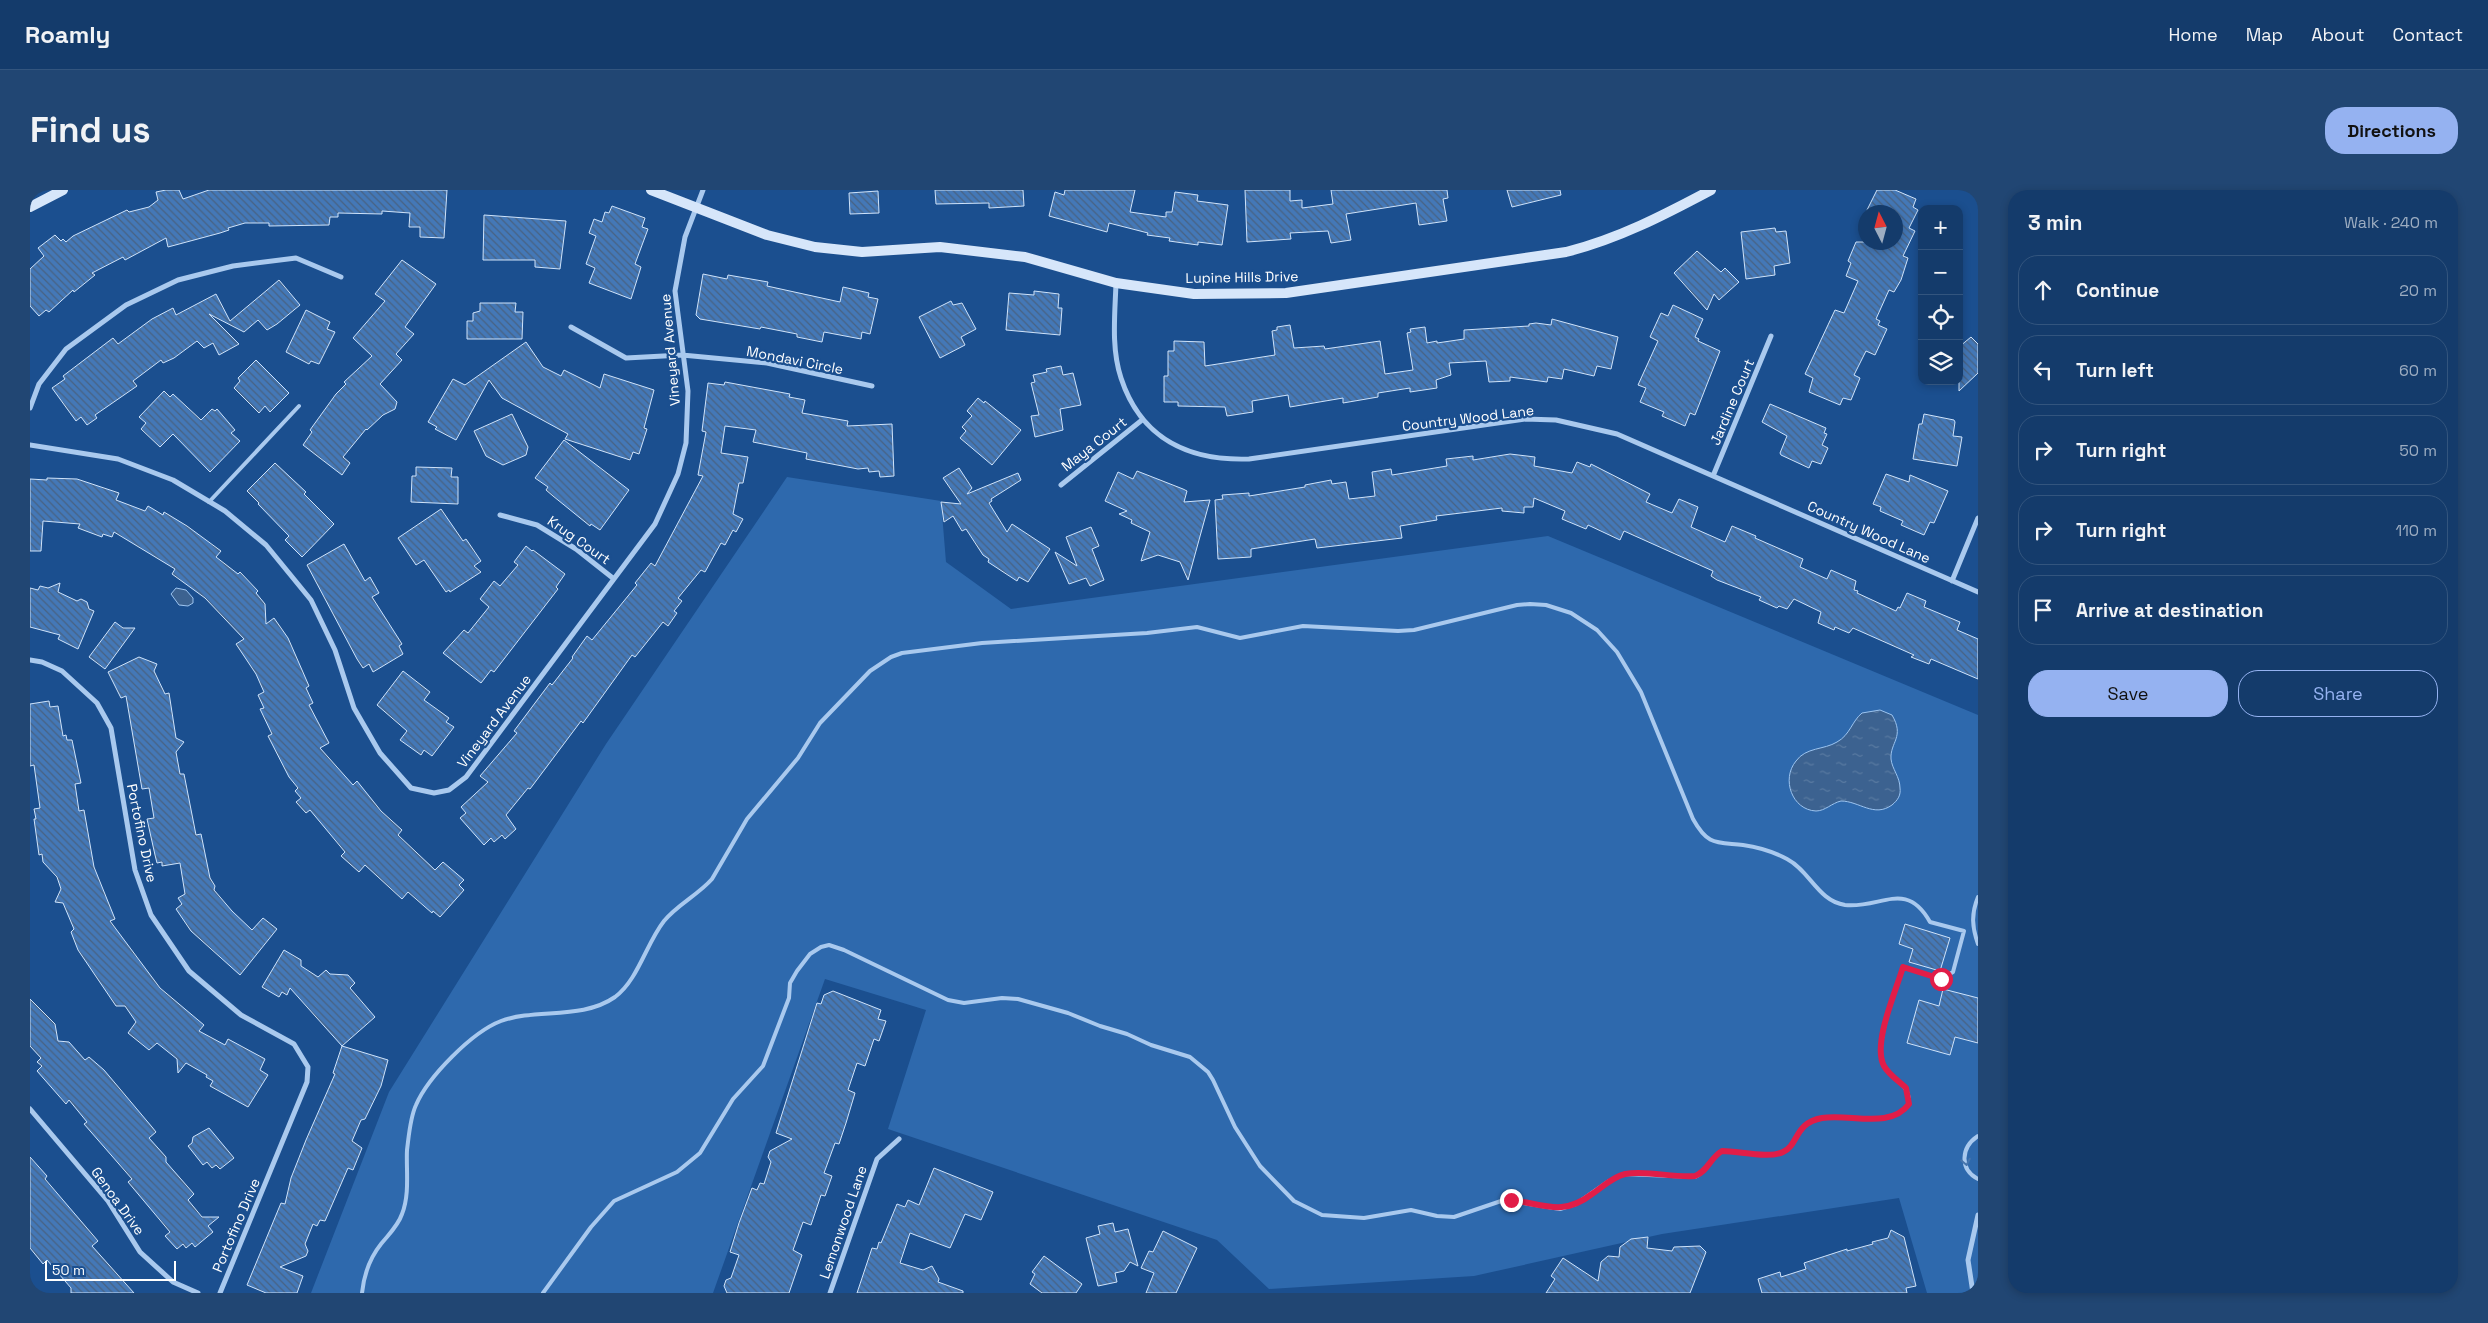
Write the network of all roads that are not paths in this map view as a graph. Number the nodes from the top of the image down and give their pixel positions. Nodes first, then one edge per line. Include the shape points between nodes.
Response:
1 (63, 190) edge
2 (651, 190) edge
3 (703, 190) edge
4 (1711, 190) edge
5 (30, 207) edge
6 (696, 207) junction
7 (341, 277) dead end
8 (1116, 283) junction
9 (571, 327) dead end
10 (1771, 336) dead end
11 (682, 355) junction
12 (872, 386) dead end
13 (299, 406) dead end
14 (30, 408) edge
15 (1142, 420) junction
16 (30, 446) edge
17 (1713, 476) junction
18 (1061, 484) dead end
19 (210, 502) junction
20 (500, 515) dead end
21 (1978, 518) edge
22 (614, 579) junction
23 (1952, 581) junction
24 (1978, 592) edge
25 (30, 660) edge
26 (1978, 897) edge
27 (1978, 944) edge
28 (30, 1109) edge
29 (1978, 1136) edge
30 (899, 1139) dead end
31 (1978, 1180) edge
32 (1978, 1215) edge
33 (198, 1293) edge
34 (220, 1293) edge
35 (362, 1293) edge
36 (543, 1293) edge
37 (830, 1293) edge
38 (1973, 1293) edge

1 - 5 street
2 - 6 street, Lupine Hills Drive
3 - 6 street, Vineyard Avenue
4 - 8 street, Lupine Hills Drive via 1661,217 1609,239 1566,252 1286,293 1194,294
6 - 8 street, Lupine Hills Drive via 767,235 815,247 862,252 940,247 1025,257
6 - 11 street, Vineyard Avenue via 684,237 675,291
7 - 14 street via 296,258 233,266 178,280 126,305 66,349 39,384
8 - 15 street, Country Wood Lane via 1114,335 1120,378
9 - 11 street, Mondavi Circle via 626,358
10 - 17 street, Jardine Court
11 - 12 street, Mondavi Circle via 767,363
11 - 22 street, Vineyard Avenue via 688,391 686,443 678,474 655,524
13 - 19 lane
15 - 17 street, Country Wood Lane via 1176,448 1223,460 1526,419 1556,420 1617,434
15 - 18 street, Maya Court
16 - 19 street, Vineyard Avenue via 118,459 173,480
17 - 23 street, Country Wood Lane
19 - 22 street, Vineyard Avenue via 266,545 311,600 335,650 354,708 380,753 411,788 434,793 449,790 466,777
20 - 22 street, Krug Court via 537,525 576,549
21 - 23 street
23 - 24 street, Country Wood Lane
25 - 34 street, Portofino Drive via 62,671 97,703 111,728 135,870 151,915 189,971 240,1015 294,1044 308,1066 308,1082
26 - 27 lane via 1972,910
28 - 33 street, Genoa Drive via 108,1201 140,1252 173,1282
29 -> 31 lane via 1967,1146 1964,1158 1967,1169
30 - 37 street, Lemonwood Lane via 877,1159
32 - 38 street via 1968,1260
35 - 36 lane via 370,1260 398,1222 405,1204 407,1150 415,1106 441,1068 498,1022 526,1014 592,1008 615,997 631,980 663,923 712,879 747,818 798,758 833,707 880,662 902,653 982,643 1147,633 1197,626 1240,638 1303,626 1398,631 1439,625 1517,605 1560,608 1597,630 1627,665 1649,709 1693,819 1708,840 1754,848 1787,859 1800,867 1825,896 1835,902 1859,905 1904,898 1925,913 1930,922 1964,931 1953,972 1941,979 1903,967 1880,1046 1884,1066 1906,1088 1909,1104 1904,1110 1881,1119 1836,1117 1810,1122 1783,1152 1722,1151 1715,1155 1702,1174 1695,1176 1624,1174 1567,1208 1504,1200 1454,1217 1411,1210 1350,1219 1306,1208 1283,1192 1247,1148 1208,1072 1190,1057 1068,1013 1018,999 964,1003 948,1000 844,950 829,945 821,947 810,954 793,977 790,998 762,1066 733,1099 700,1153 677,1172 614,1201

